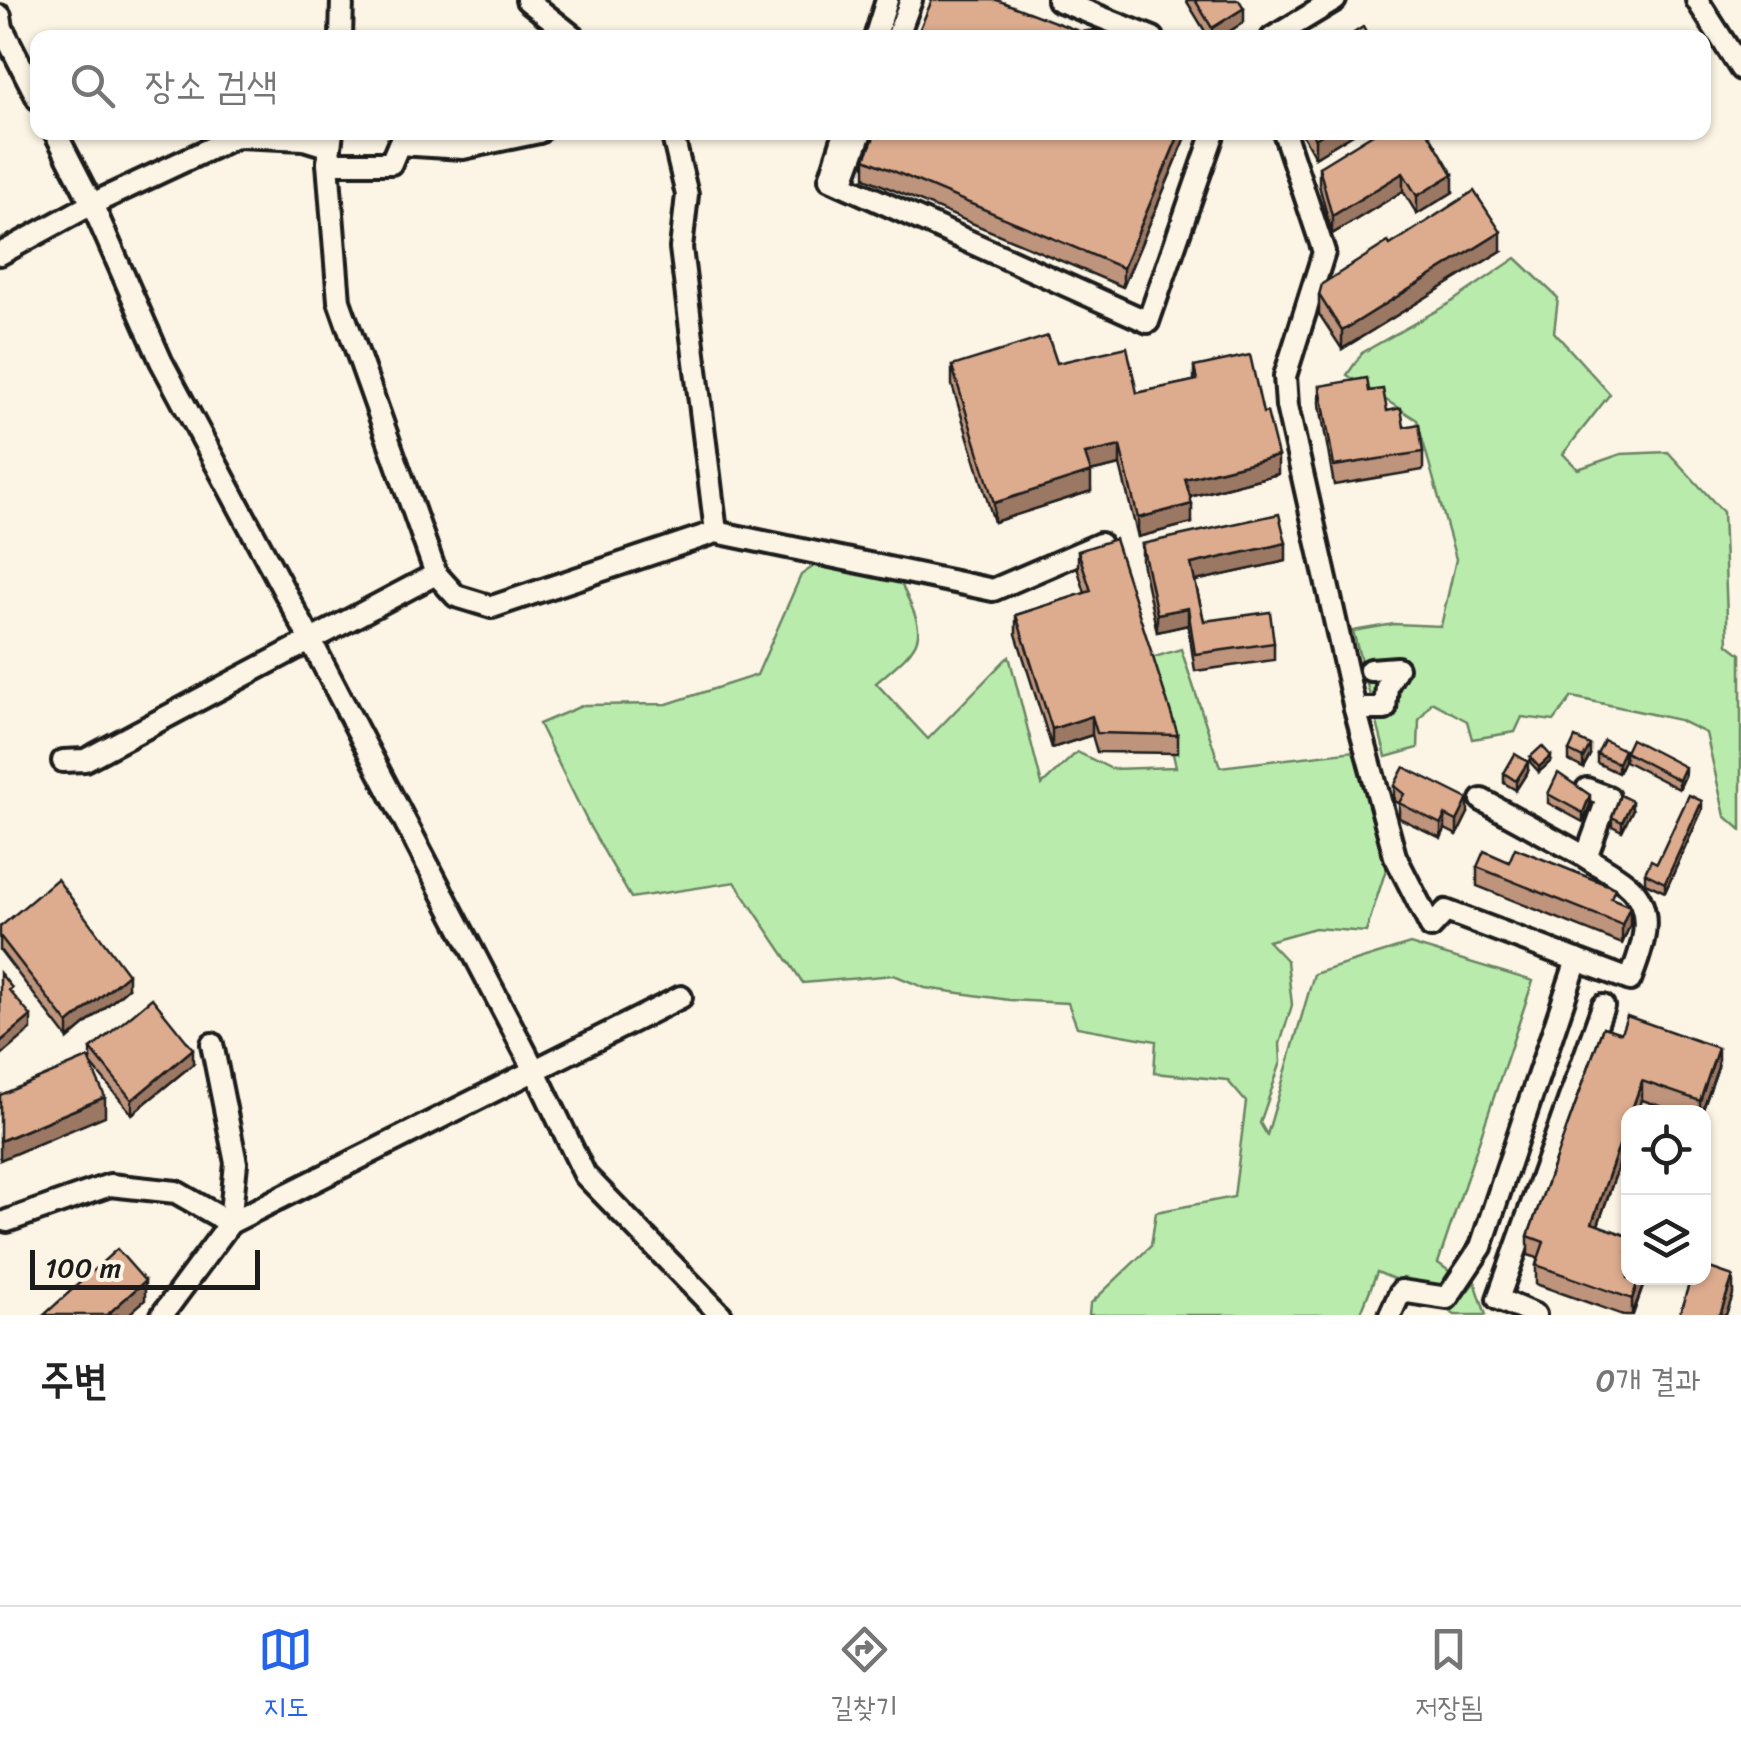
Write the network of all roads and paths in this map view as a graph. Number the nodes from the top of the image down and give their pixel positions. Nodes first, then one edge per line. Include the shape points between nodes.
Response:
1 (342, 0) edge
2 (527, 0) edge
3 (888, 0) edge
4 (911, 0) edge
5 (1058, 0) edge
6 (1335, 0) edge
7 (1697, 0) edge
8 (0, 16) edge
9 (341, 30) edge
10 (565, 30) edge
11 (879, 30) edge
12 (900, 30) edge
13 (1133, 30) edge
14 (1285, 30) edge
15 (1741, 69) edge
16 (30, 83) edge
17 (59, 140) edge
18 (229, 140) edge
19 (501, 140) edge
20 (674, 140) edge
21 (842, 140) edge
22 (859, 140) edge
23 (1211, 140) edge
24 (1287, 140) edge
25 (330, 148) edge
26 (842, 184) junction
27 (92, 204) junction
28 (0, 254) edge
29 (716, 532) junction
30 (1100, 544) edge
31 (436, 574) junction
32 (310, 640) junction
33 (1370, 670) dead end
34 (1355, 710) junction
35 (63, 761) dead end
36 (1587, 789) edge
37 (1482, 800) dead end
38 (1586, 857) junction
39 (1576, 960) junction
40 (681, 996) dead end
41 (1603, 1006) dead end
42 (212, 1044) dead end
43 (535, 1071) junction
44 (6, 1222) dead end
45 (230, 1223) junction
46 (162, 1315) edge
47 (721, 1315) edge
48 (1390, 1315) edge
49 (1535, 1315) edge

1 - 9 street
2 - 10 street
3 - 11 street
4 - 12 street
5 - 13 street
6 - 14 street
7 - 15 street
8 - 16 street
17 - 27 street
18 - 27 street
19 - 25 street via 463,148 400,144 391,163
20 - 29 street via 686,195 681,248
21 - 26 street via 830,179
22 - 26 street
23 - 26 street via 1148,322
24 - 34 street via 1324,252 1285,376 1287,406
25 - 31 street via 338,301
27 - 28 street
27 - 32 street via 161,362
29 - 30 street via 993,590
29 - 31 street via 492,607 456,596
31 - 32 street
32 - 35 street via 85,760
32 - 43 street
33 - 34 street via 1397,668 1385,709
34 - 39 street via 1395,856 1432,926 1446,911
36 - 38 street via 1608,796
37 - 38 street
38 - 39 street via 1634,890 1645,917 1643,946 1630,980
39 - 48 street via 1480,1247 1447,1298 1402,1292
40 - 43 street
41 - 49 street via 1498,1299
42 - 45 street via 236,1163
43 - 45 street
43 - 47 street via 585,1175
44 - 45 street via 110,1185 176,1192
45 - 46 street

